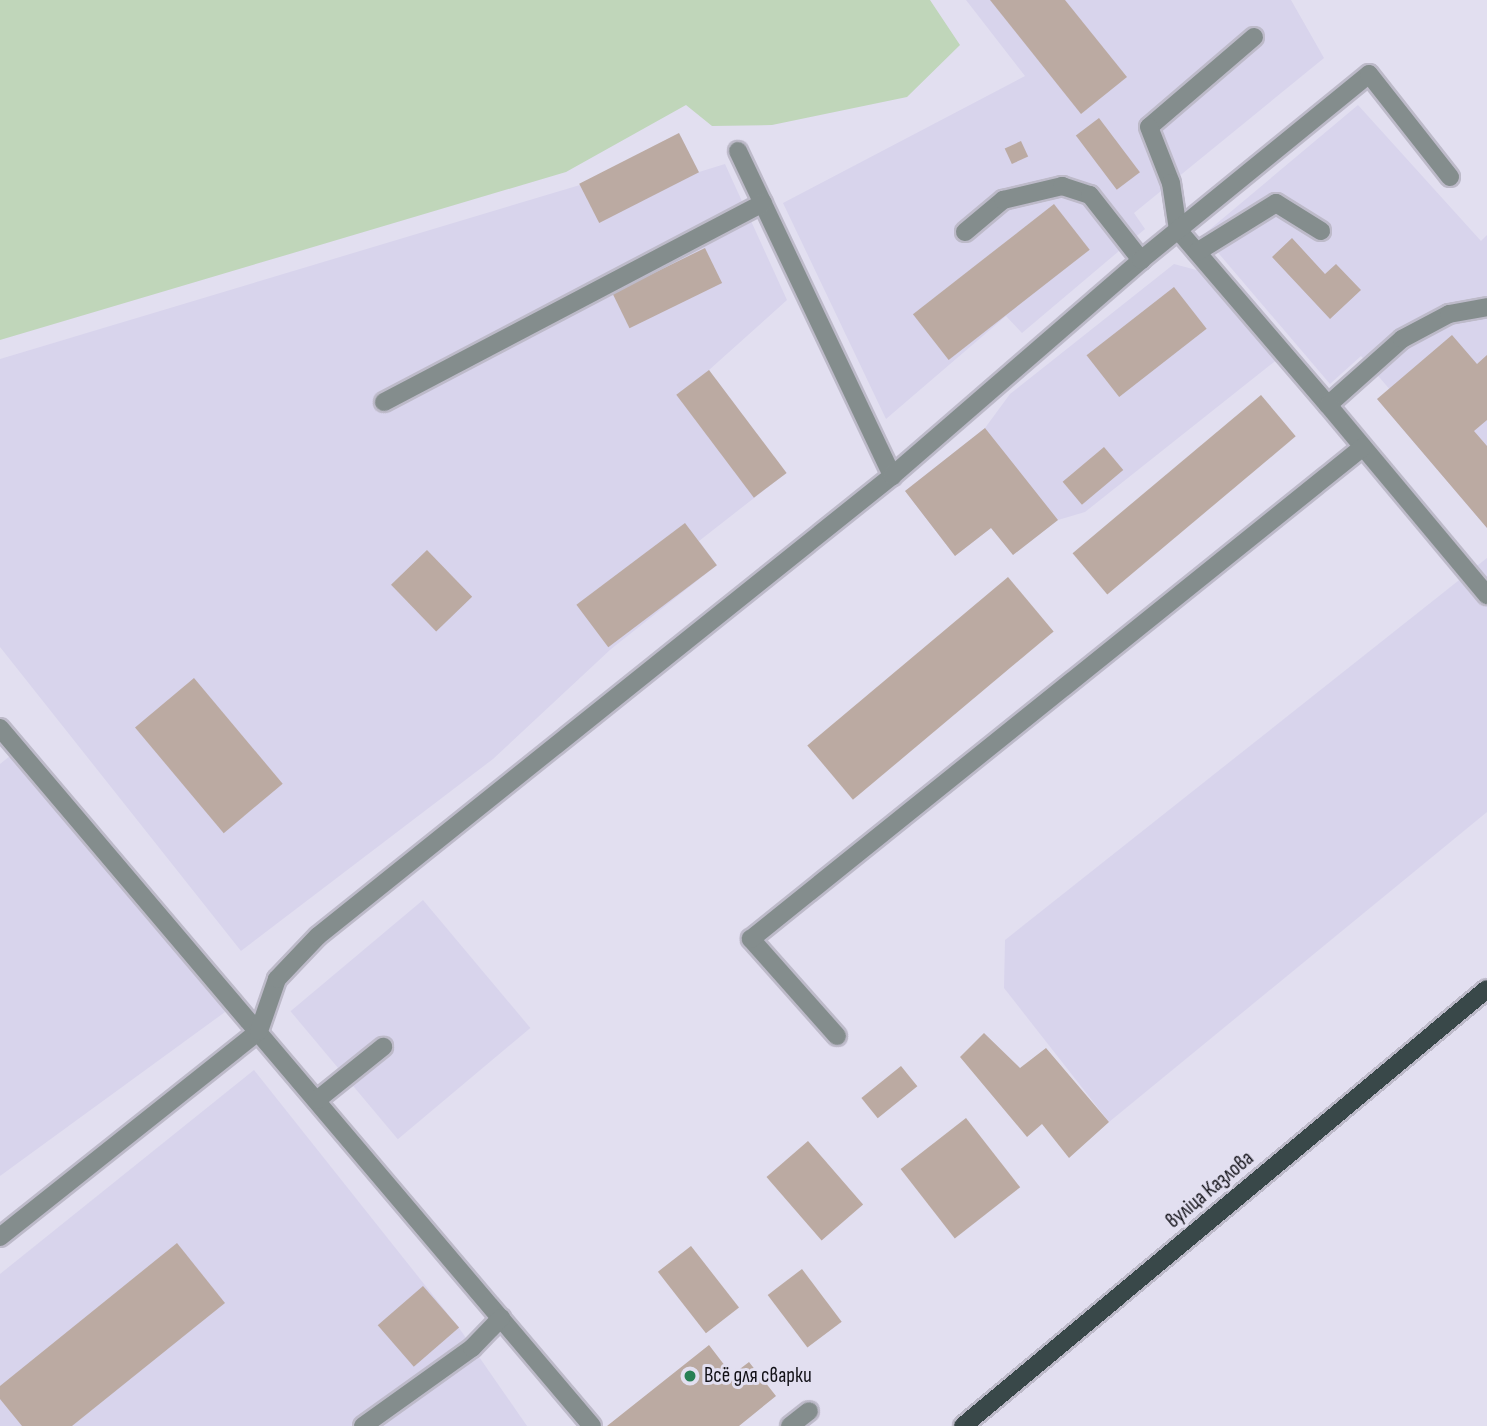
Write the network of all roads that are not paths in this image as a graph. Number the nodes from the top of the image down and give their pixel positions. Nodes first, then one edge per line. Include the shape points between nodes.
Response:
1 (1254, 37) dead end
2 (738, 151) dead end
3 (1450, 177) dead end
4 (763, 203) junction
5 (1178, 230) junction
6 (1321, 231) dead end
7 (965, 232) dead end
8 (1197, 252) junction
9 (1141, 260) junction
10 (1487, 307) edge
11 (384, 402) dead end
12 (1328, 405) junction
13 (1363, 447) junction
14 (892, 477) junction
15 (1487, 595) edge
16 (0, 728) edge
17 (1487, 989) edge
18 (259, 1031) junction
19 (837, 1035) dead end
20 (383, 1047) dead end
21 (317, 1100) junction
22 (0, 1237) edge
23 (501, 1318) junction
24 (809, 1411) dead end
25 (363, 1426) edge
26 (592, 1426) edge
27 (790, 1426) edge
28 (963, 1426) edge

1 - 5 lane via 1149,127 1171,183
2 - 4 lane
3 - 5 lane via 1369,74
4 - 11 lane
4 - 14 lane
5 - 8 lane
5 - 9 lane
6 - 8 lane via 1276,203
7 - 9 lane via 1003,200 1062,186 1090,195
8 - 12 lane
9 - 14 lane
10 - 12 lane via 1449,314 1402,339
12 - 13 lane
13 - 15 lane
13 - 19 lane via 751,939
14 - 18 lane via 318,936 277,979
16 - 18 lane
17 - 28 main road, вуліца Казлова
18 - 21 lane
18 - 22 lane
20 - 21 lane
21 - 23 lane
23 - 25 lane via 472,1348
23 - 26 lane
24 - 27 lane

